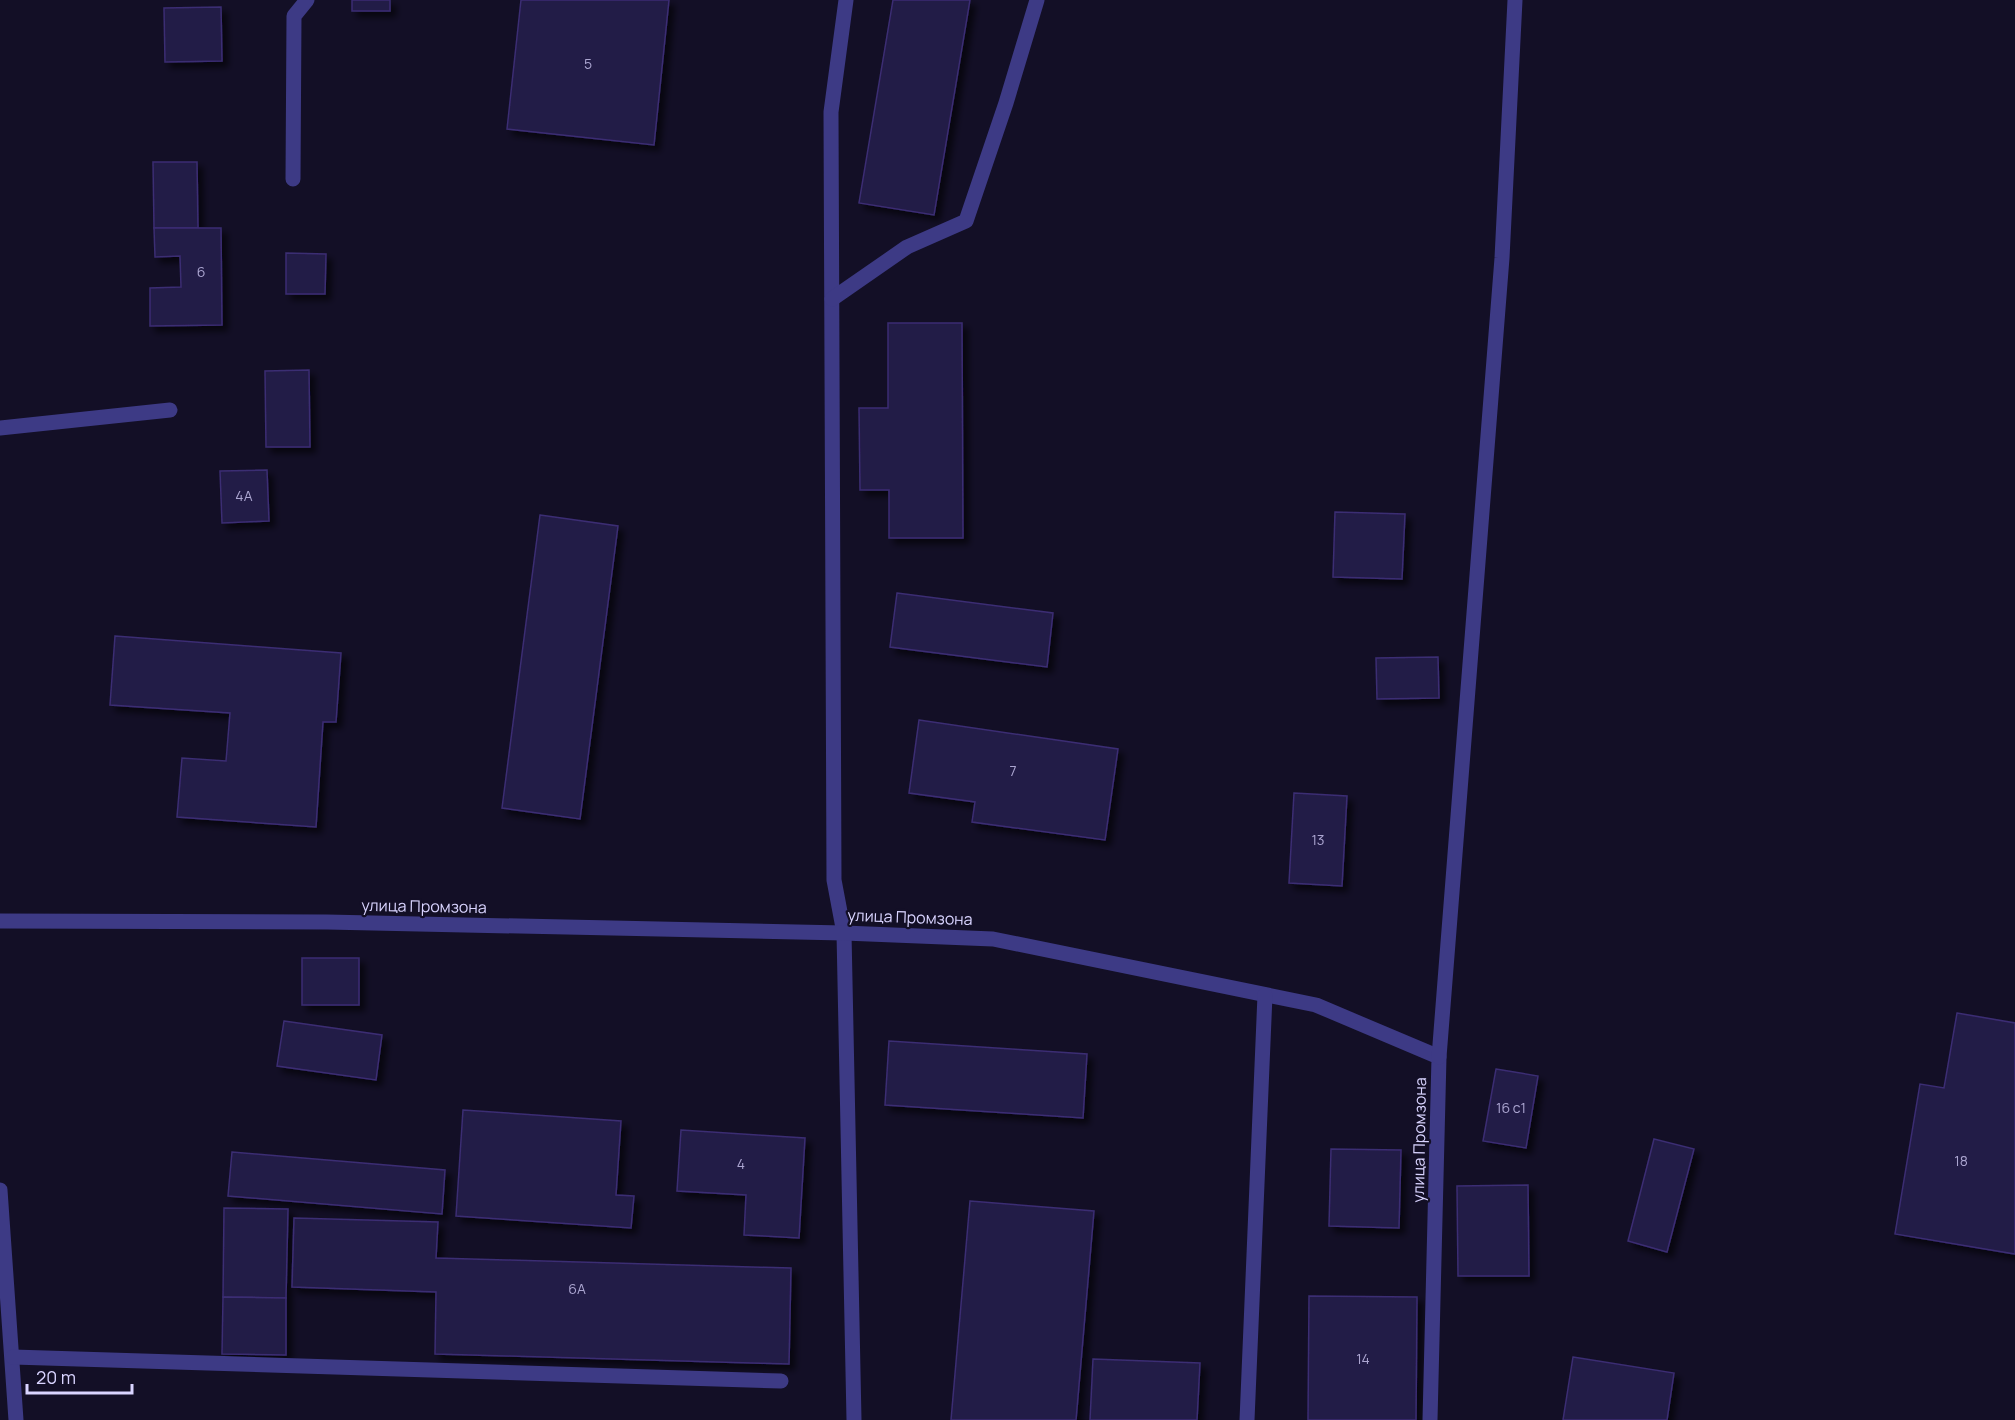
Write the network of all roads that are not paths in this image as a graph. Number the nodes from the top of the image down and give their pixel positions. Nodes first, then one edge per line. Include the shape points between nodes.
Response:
1 (307, 0) edge
2 (846, 0) edge
3 (1037, 0) edge
4 (1515, 0) edge
5 (293, 178) dead end
6 (832, 299) junction
7 (170, 410) dead end
8 (0, 428) edge
9 (0, 921) edge
10 (844, 933) junction
11 (1264, 995) junction
12 (1439, 1058) junction
13 (0, 1190) edge
14 (13, 1357) junction
15 (781, 1381) dead end
16 (16, 1420) edge
17 (854, 1420) edge
18 (1247, 1420) edge
19 (1430, 1420) edge

1 - 5 street via 294,16
2 - 6 street via 831,112
3 - 6 street via 966,221 907,247
4 - 12 street via 1502,258
6 - 10 street via 834,880
7 - 8 street
9 - 10 street, улица Промзона via 339,922
10 - 11 street, улица Промзона via 993,939
10 - 17 street
11 - 12 street, улица Промзона via 1316,1005
11 - 18 street
12 - 19 street, улица Промзона
13 - 14 street
14 - 15 street
14 - 16 street

